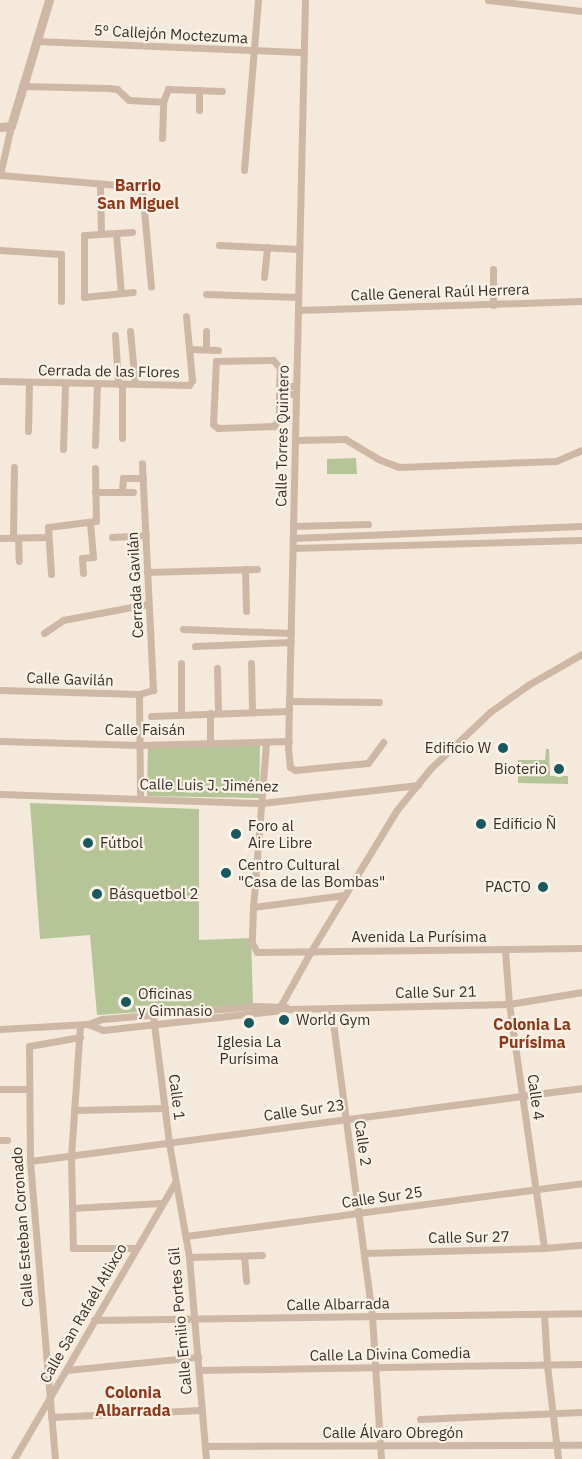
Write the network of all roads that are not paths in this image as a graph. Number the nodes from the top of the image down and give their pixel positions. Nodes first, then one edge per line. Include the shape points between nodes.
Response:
1 (49, 0) edge
2 (258, 0) edge
3 (305, 0) edge
4 (488, 0) edge
5 (582, 11) edge
6 (36, 41) junction
7 (255, 52) junction
8 (304, 52) junction
9 (22, 86) junction
10 (199, 90) junction
11 (222, 91) dead end
12 (163, 102) junction
13 (199, 110) dead end
14 (11, 126) junction
15 (0, 127) edge
16 (162, 138) dead end
17 (244, 170) dead end
18 (0, 175) edge
19 (100, 185) junction
20 (142, 188) junction
21 (156, 188) dead end
22 (132, 232) dead end
23 (101, 234) junction
24 (116, 234) junction
25 (219, 245) dead end
26 (267, 247) junction
27 (299, 249) junction
28 (0, 250) edge
29 (493, 269) dead end
30 (264, 277) dead end
31 (151, 287) dead end
32 (133, 292) dead end
33 (121, 293) junction
34 (207, 294) dead end
35 (298, 297) junction
36 (61, 301) dead end
37 (582, 301) edge
38 (493, 305) junction
39 (298, 310) junction
40 (186, 316) dead end
41 (130, 331) dead end
42 (206, 331) dead end
43 (116, 335) dead end
44 (189, 349) junction
45 (206, 349) junction
46 (218, 350) dead end
47 (0, 381) edge
48 (29, 383) junction
49 (65, 384) junction
50 (97, 384) junction
51 (120, 384) junction
52 (135, 384) junction
53 (296, 386) junction
54 (296, 394) junction
55 (28, 430) dead end
56 (122, 438) dead end
57 (295, 440) junction
58 (95, 445) dead end
59 (63, 448) dead end
60 (582, 450) edge
61 (142, 463) dead end
62 (14, 467) dead end
63 (95, 468) dead end
64 (143, 477) junction
65 (95, 492) junction
66 (122, 492) junction
67 (132, 492) dead end
68 (90, 522) junction
69 (368, 524) dead end
70 (293, 526) junction
71 (582, 526) edge
72 (146, 534) junction
73 (48, 537) junction
74 (112, 537) dead end
75 (0, 538) edge
76 (15, 538) junction
77 (293, 538) junction
78 (582, 540) edge
79 (293, 548) junction
80 (19, 561) dead end
81 (245, 569) junction
82 (257, 569) dead end
83 (147, 572) junction
84 (83, 573) dead end
85 (51, 574) dead end
86 (148, 604) junction
87 (246, 611) dead end
88 (183, 629) dead end
89 (44, 633) dead end
90 (291, 633) junction
91 (291, 642) junction
92 (195, 646) dead end
93 (582, 654) edge
94 (181, 663) dead end
95 (251, 663) dead end
96 (217, 668) dead end
97 (0, 690) edge
98 (139, 694) junction
99 (290, 701) junction
100 (379, 702) dead end
101 (252, 711) junction
102 (289, 711) junction
103 (214, 713) junction
104 (181, 714) junction
105 (151, 716) dead end
106 (0, 741) edge
107 (289, 741) junction
108 (210, 742) junction
109 (266, 742) junction
110 (383, 742) dead end
111 (140, 745) junction
112 (418, 784) junction
113 (0, 794) edge
114 (140, 798) junction
115 (262, 803) junction
116 (344, 895) junction
117 (253, 907) junction
118 (582, 948) edge
119 (505, 950) junction
120 (311, 951) junction
121 (582, 993) edge
122 (509, 1004) junction
123 (331, 1008) junction
124 (281, 1009) junction
125 (153, 1016) junction
126 (84, 1024) junction
127 (154, 1026) junction
128 (0, 1029) edge
129 (80, 1037) junction
130 (582, 1088) edge
131 (0, 1089) edge
132 (28, 1089) junction
133 (522, 1096) junction
134 (165, 1108) junction
135 (74, 1110) junction
136 (346, 1118) junction
137 (169, 1143) junction
138 (71, 1156) junction
139 (30, 1161) junction
140 (175, 1182) junction
141 (582, 1183) edge
142 (535, 1190) junction
143 (161, 1203) junction
144 (73, 1208) junction
145 (359, 1214) junction
146 (186, 1236) junction
147 (582, 1244) edge
148 (136, 1248) junction
149 (544, 1248) junction
150 (364, 1252) junction
151 (262, 1255) dead end
152 (244, 1256) junction
153 (189, 1257) junction
154 (246, 1281) dead end
155 (582, 1313) edge
156 (544, 1314) junction
157 (372, 1316) junction
158 (94, 1320) junction
159 (195, 1320) junction
160 (198, 1357) junction
161 (582, 1364) edge
162 (547, 1365) junction
163 (377, 1367) junction
164 (67, 1370) junction
165 (198, 1370) junction
166 (48, 1400) junction
167 (201, 1410) junction
168 (582, 1412) edge
169 (552, 1413) junction
170 (51, 1417) junction
171 (420, 1419) dead end
172 (557, 1445) junction
173 (582, 1445) edge
174 (205, 1446) junction
175 (380, 1446) junction
176 (14, 1459) edge
177 (55, 1459) edge
178 (206, 1459) edge
179 (381, 1459) edge
180 (558, 1459) edge

1 - 6 street
2 - 7 street
3 - 8 street, Calle Torres Quintero
4 - 5 street
6 - 7 street, 5º Callejón Moctezuma
6 - 9 street
7 - 8 street, 5º Callejón Moctezuma
7 - 17 street
8 - 27 street, Calle Torres Quintero
9 - 12 street via 117,89 129,100
9 - 14 street
10 - 11 street
10 - 12 street via 168,89
10 - 13 street
12 - 16 street
14 - 15 street
14 - 18 street
18 - 19 street
19 - 20 street
19 - 23 street
20 - 21 street
20 - 31 street
22 - 24 street
23 - 24 street
23 - 33 street via 84,235 84,297
24 - 33 street
25 - 26 street
26 - 27 street
26 - 30 street
27 - 35 street, Calle Torres Quintero
28 - 36 street via 61,254
29 - 38 street
32 - 33 street
34 - 35 street
35 - 39 street, Calle Torres Quintero
37 - 38 street, Calle General Raúl Herrera
38 - 39 street, Calle General Raúl Herrera
39 - 53 street, Calle Torres Quintero
40 - 44 street, Cerrada de las Flores
41 - 52 street
42 - 45 street
43 - 51 street
44 - 45 street
44 - 52 street, Cerrada de las Flores via 189,385
45 - 46 street
47 - 48 street, Cerrada de las Flores
48 - 49 street, Cerrada de las Flores
48 - 55 street, Cerrada de las Flores
49 - 50 street, Cerrada de las Flores
49 - 59 street
50 - 51 street, Cerrada de las Flores
50 - 58 street
51 - 52 street, Cerrada de las Flores
51 - 56 street
53 - 54 street, Calle Torres Quintero
53 - 54 street via 279,386 280,368 273,360 216,361 213,424 219,428 274,426 279,419 279,394
54 - 57 street, Calle Torres Quintero
57 - 60 street via 345,439 399,467 556,461
57 - 70 street, Calle Torres Quintero
61 - 64 street, Cerrada Gavilán
62 - 76 street
63 - 65 street
64 - 66 street via 123,478
64 - 72 street, Cerrada Gavilán
65 - 66 street
65 - 68 street via 96,521
66 - 67 street
68 - 73 street via 48,527
68 - 84 street via 93,557 82,558
69 - 70 street
70 - 77 street, Calle Torres Quintero
71 - 77 street
72 - 74 street
72 - 83 street, Cerrada Gavilán
73 - 76 street
73 - 85 street
75 - 76 street
76 - 80 street
77 - 79 street, Calle Torres Quintero
78 - 79 street
79 - 90 street, Calle Torres Quintero
81 - 82 street
81 - 83 street
81 - 87 street
83 - 86 street, Cerrada Gavilán
86 - 89 street via 63,620
86 - 98 street, Cerrada Gavilán via 154,687
88 - 90 street
90 - 91 street, Calle Torres Quintero
91 - 92 street
91 - 99 street, Calle Torres Quintero
93 - 112 street via 490,712
94 - 104 street
95 - 101 street
96 - 103 street
97 - 98 street, Calle Gavilán
98 - 111 street
99 - 100 street
99 - 102 street, Calle Torres Quintero
101 - 102 street
101 - 103 street
102 - 107 street, Calle Torres Quintero
103 - 104 street
103 - 108 street
104 - 105 street
106 - 111 street, Calle Faisán
107 - 109 street, Calle Faisán
107 - 110 street, Calle Torres Quintero via 289,762 294,770 368,763
108 - 109 street, Calle Faisán
108 - 111 street, Calle Faisán
109 - 115 street
111 - 114 street
112 - 115 street, Calle Luis J. Jiménez
112 - 116 street via 396,811
113 - 114 street, Calle Luis J. Jiménez
114 - 115 street, Calle Luis J. Jiménez
115 - 117 street
116 - 117 street
116 - 120 street
117 - 120 street, Avenida La Purísima via 252,943 257,952
118 - 119 street, Avenida La Purísima
119 - 120 street, Avenida La Purísima
119 - 122 street, Calle 4
120 - 124 street
121 - 122 street, Calle Sur 21
122 - 123 street, Calle Sur 21
122 - 133 street, Calle 4
123 - 124 street, Calle Sur 21
123 - 136 street, Calle 2
124 - 125 street
124 - 127 street
125 - 126 street
125 - 127 street, Calle 1
126 - 127 street via 103,1030
126 - 128 street
126 - 129 street
127 - 134 street, Calle 1
129 - 132 street, Calle Esteban Coronado via 29,1046
129 - 135 street
130 - 133 street, Calle Sur 23
131 - 132 street
132 - 139 street, Calle Esteban Coronado
133 - 136 street, Calle Sur 23
133 - 142 street, Calle 4
134 - 135 street
134 - 137 street, Calle 1
135 - 138 street
136 - 137 street, Calle Sur 23
136 - 145 street, Calle 2
137 - 138 street, Calle Sur 23
137 - 140 street, Calle 1
138 - 139 street, Calle Sur 23
138 - 144 street
139 - 166 street, Calle Esteban Coronado
140 - 143 street, Calle San Rafaél Atlixco
140 - 146 street, Calle Emilio Portes Gil
141 - 142 street, Calle Sur 25
142 - 145 street, Calle Sur 25
142 - 149 street, Calle 4
143 - 144 street
143 - 148 street, Calle San Rafaél Atlixco
144 - 148 street via 74,1248
145 - 146 street, Calle Sur 25
145 - 150 street, Calle 2
146 - 153 street, Calle Emilio Portes Gil
147 - 149 street, Calle Sur 27
148 - 158 street, Calle San Rafaél Atlixco
149 - 150 street, Calle Sur 27
150 - 157 street, Calle 2
151 - 152 street
152 - 153 street
152 - 154 street
153 - 159 street, Calle Emilio Portes Gil
155 - 156 street, Calle Albarrada
156 - 157 street, Calle Albarrada
156 - 162 street
157 - 159 street, Calle Albarrada
157 - 163 street, Calle 2
158 - 159 street, Calle Albarrada
158 - 164 street, Calle San Rafaél Atlixco
159 - 160 street, Calle Emilio Portes Gil
160 - 164 street
160 - 165 street, Calle Emilio Portes Gil
161 - 162 street, Calle La Divina Comedia
162 - 163 street, Calle La Divina Comedia
162 - 169 street
163 - 165 street, Calle La Divina Comedia
163 - 175 street, Calle 2
164 - 166 street, Calle San Rafaél Atlixco
165 - 167 street, Calle Emilio Portes Gil
166 - 170 street, Calle Esteban Coronado
166 - 176 street, Calle San Rafaél Atlixco
167 - 170 street
167 - 174 street, Calle Emilio Portes Gil
168 - 169 street
169 - 171 street
169 - 172 street
170 - 177 street, Calle Esteban Coronado
172 - 173 street, Calle Álvaro Obregón
172 - 175 street, Calle Álvaro Obregón
172 - 180 street
174 - 175 street, Calle Álvaro Obregón
174 - 178 street, Calle Emilio Portes Gil
175 - 179 street, Calle 2

